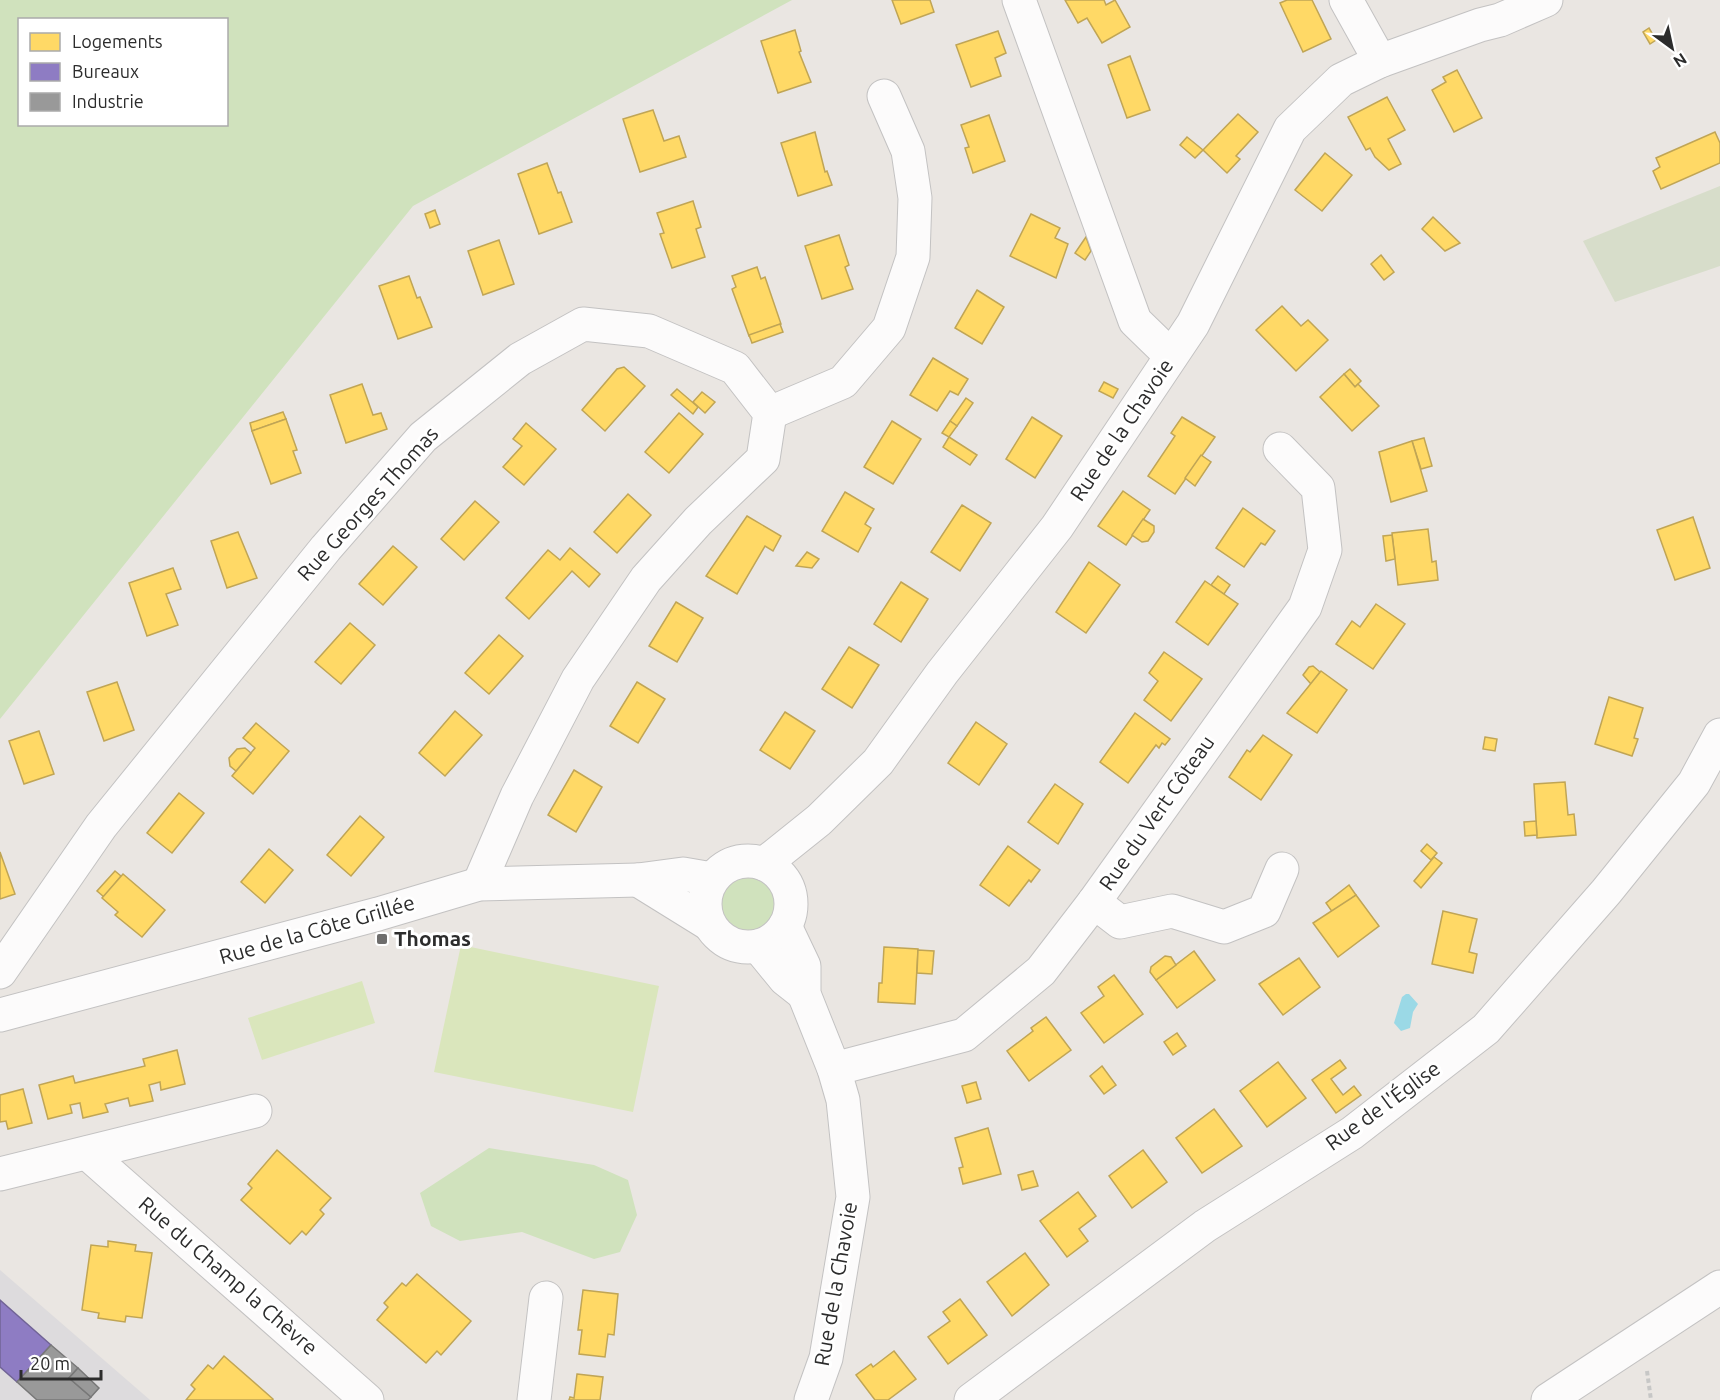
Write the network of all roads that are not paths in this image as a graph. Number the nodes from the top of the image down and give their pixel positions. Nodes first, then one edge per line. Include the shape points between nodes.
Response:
1 (1019, 0) edge
2 (1346, 0) edge
3 (1546, 0) edge
4 (1483, 12) edge
5 (1380, 61) junction
6 (884, 96) dead end
7 (1171, 356) junction
8 (770, 413) junction
9 (1280, 449) dead end
10 (1720, 735) edge
11 (764, 864) junction
12 (1282, 869) dead end
13 (712, 879) junction
14 (638, 880) junction
15 (479, 884) junction
16 (1094, 902) junction
17 (709, 924) junction
18 (785, 926) junction
19 (758, 946) junction
20 (0, 972) edge
21 (804, 994) junction
22 (0, 1015) edge
23 (834, 1069) junction
24 (255, 1111) dead end
25 (87, 1153) junction
26 (0, 1174) edge
27 (1720, 1287) edge
28 (546, 1298) dead end
29 (368, 1400) edge
30 (534, 1400) edge
31 (811, 1400) edge
32 (971, 1400) edge
33 (1548, 1400) edge

1 - 7 street via 1135,321
2 - 5 street
3 - 4 street, Rue de la Chavoie via 1500,20
4 - 5 street, Rue de la Chavoie
5 - 7 street, Rue de la Chavoie via 1341,80 1290,129 1192,324
6 - 8 street via 908,151 915,198 913,257 889,328 843,382
7 - 11 street, Rue de la Chavoie via 1057,527 942,673 878,762 819,820
8 - 15 street via 763,459 698,521 646,579 578,679 517,796
8 - 20 street, Rue Georges Thomas via 735,369 650,331 582,324 520,359 423,437 326,548 101,826
9 - 16 street, Rue du Vert Côteau via 1318,488 1325,550 1305,607
10 - 32 street, Rue de l'Église via 1694,783 1606,892 1486,1029 1352,1133 1205,1226
11 - 13 street via 735,862
11 - 18 street via 786,883 790,912
12 - 16 street via 1264,911 1224,927 1172,911 1120,922
13 - 14 street, Rue de la Côte Grillée via 683,874
13 - 17 street via 704,901
14 - 15 street, Rue de la Côte Grillée
14 - 17 street
15 - 22 street, Rue de la Côte Grillée via 367,918
16 - 23 street, Rue du Vert Côteau via 1041,971 964,1035
17 - 19 street via 730,943
18 - 19 street via 778,935
18 - 21 street, Rue de la Chavoie via 804,966
19 - 21 street, Rue de la Chavoie via 785,979
21 - 23 street, Rue de la Chavoie
23 - 31 street, Rue de la Chavoie via 843,1100 853,1197 826,1358
24 - 25 street
25 - 26 street
25 - 29 street, Rue du Champ la Chèvre
27 - 33 street
28 - 30 street

